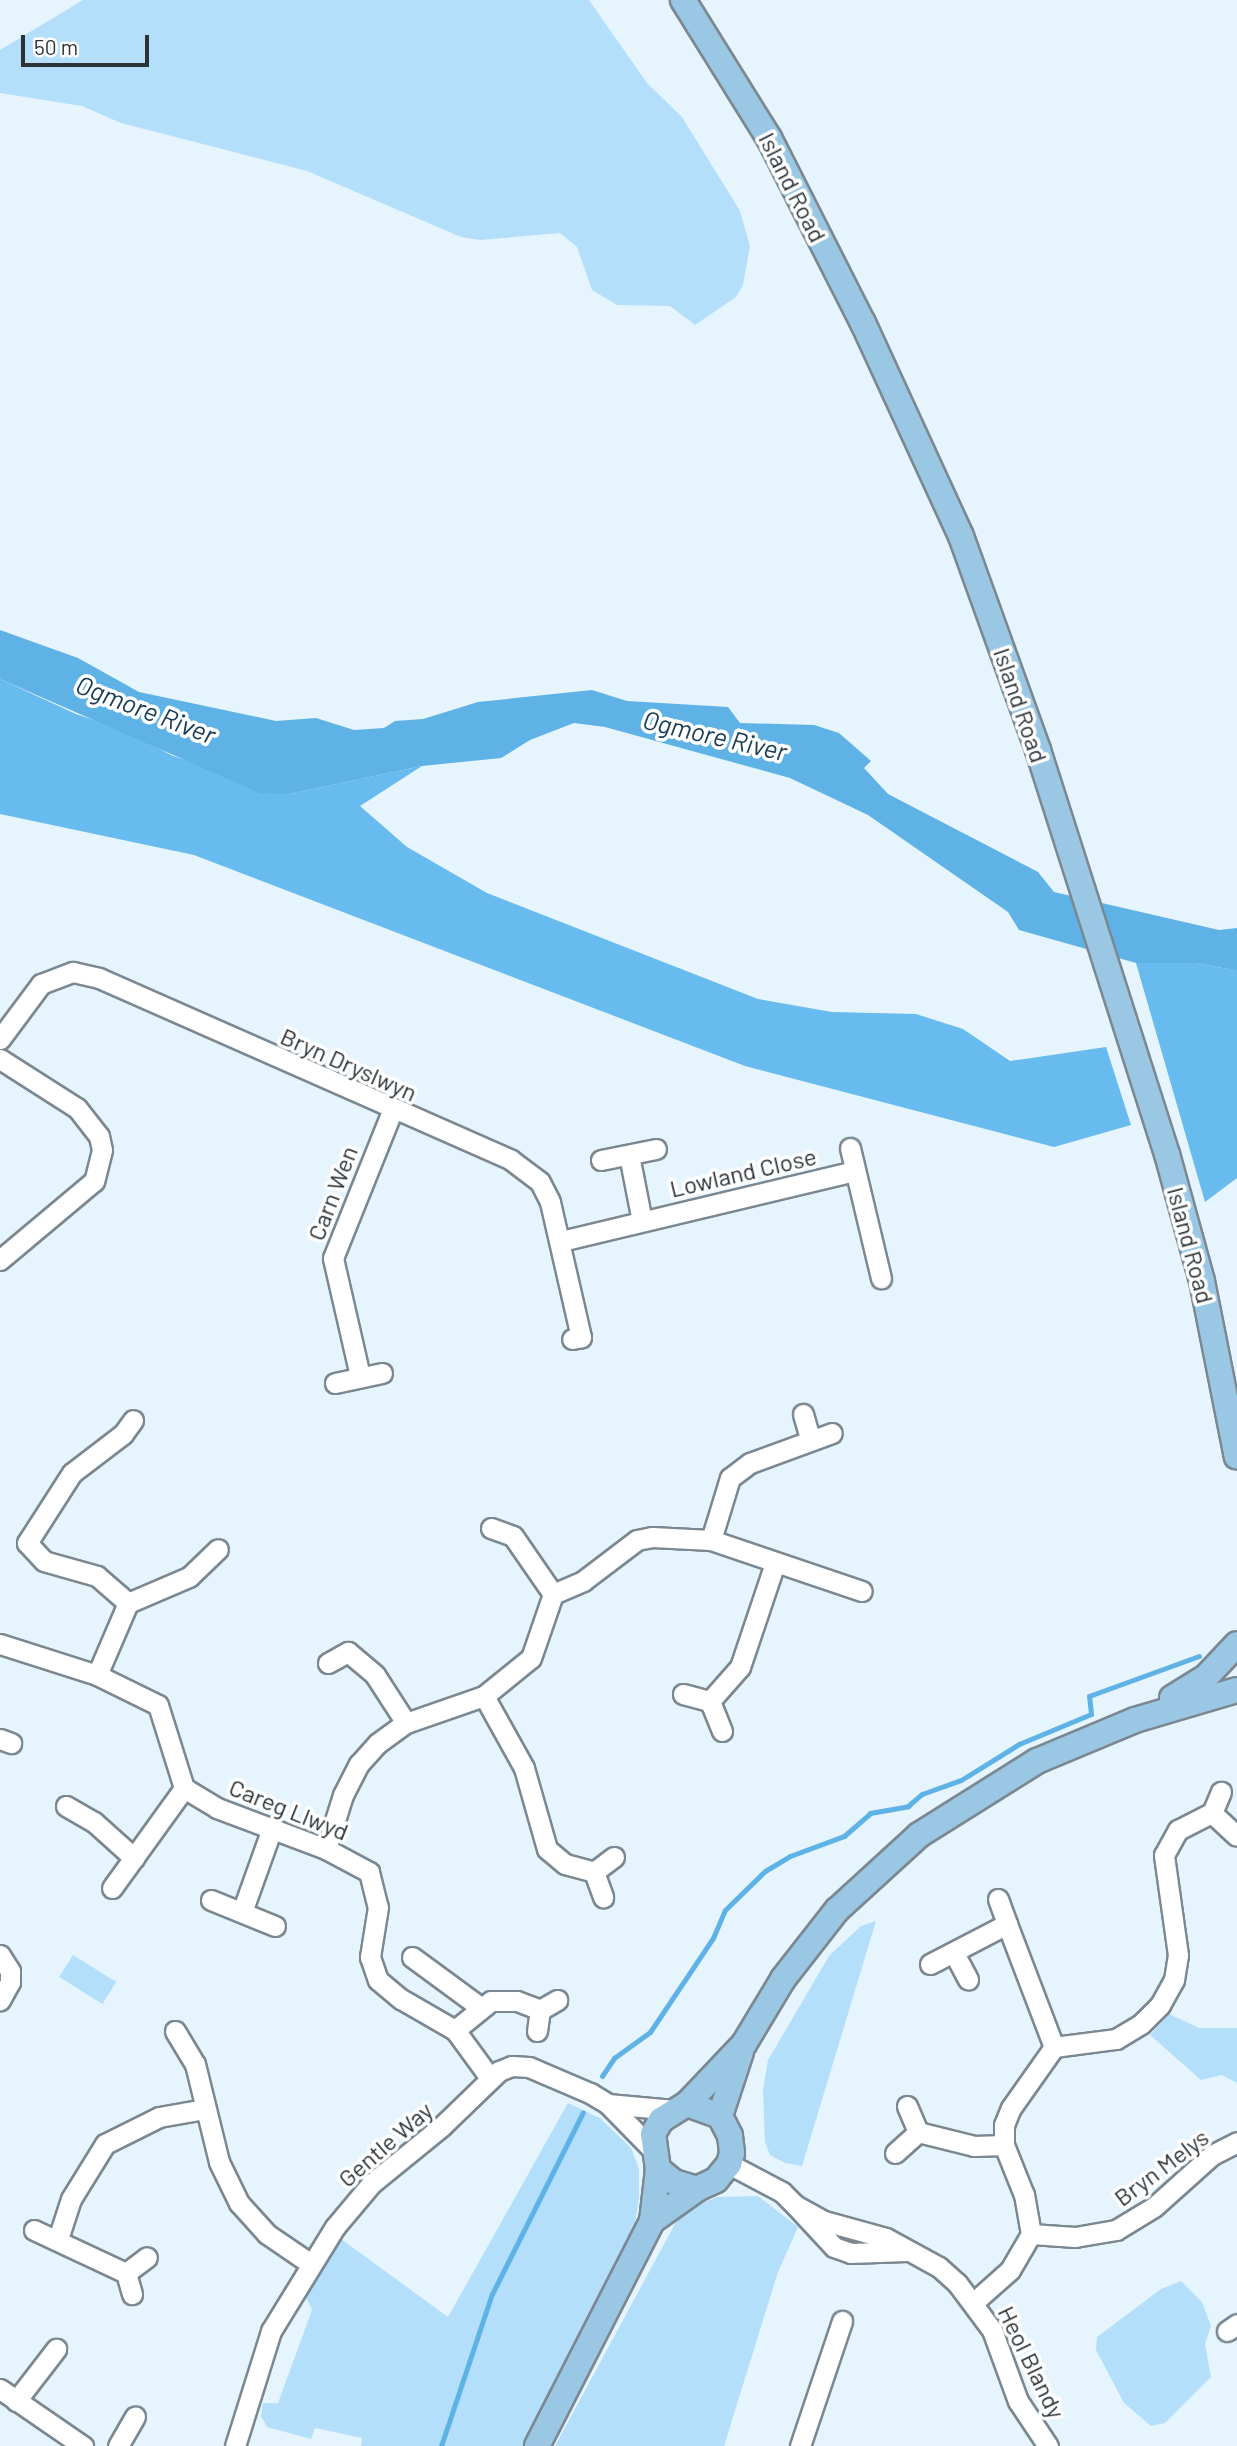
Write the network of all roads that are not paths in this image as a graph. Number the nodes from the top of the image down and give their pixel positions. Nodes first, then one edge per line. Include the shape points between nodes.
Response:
1 (683, 0) edge
2 (0, 1040) edge
3 (0, 1059) edge
4 (392, 1111) junction
5 (850, 1148) dead end
6 (656, 1149) dead end
7 (629, 1155) junction
8 (601, 1160) dead end
9 (855, 1171) junction
10 (642, 1220) junction
11 (561, 1241) junction
12 (0, 1260) edge
13 (881, 1278) dead end
14 (583, 1337) dead end
15 (382, 1373) dead end
16 (359, 1377) junction
17 (334, 1383) dead end
18 (803, 1414) dead end
19 (133, 1420) dead end
20 (832, 1433) dead end
21 (810, 1439) junction
22 (1237, 1457) edge
23 (491, 1528) dead end
24 (711, 1540) junction
25 (218, 1549) dead end
26 (775, 1563) junction
27 (862, 1591) dead end
28 (553, 1594) junction
29 (128, 1603) junction
30 (0, 1644) edge
31 (1237, 1644) edge
32 (328, 1663) dead end
33 (97, 1675) junction
34 (1237, 1690) edge
35 (683, 1693) dead end
36 (484, 1696) junction
37 (710, 1701) junction
38 (1135, 1720) junction
39 (406, 1723) junction
40 (722, 1731) dead end
41 (184, 1788) junction
42 (1221, 1792) dead end
43 (66, 1806) dead end
44 (1212, 1813) junction
45 (272, 1828) junction
46 (1236, 1835) edge
47 (326, 1849) junction
48 (614, 1857) dead end
49 (134, 1858) junction
50 (594, 1872) junction
51 (112, 1888) dead end
52 (603, 1897) dead end
53 (998, 1899) dead end
54 (211, 1900) dead end
55 (242, 1912) junction
56 (1007, 1924) junction
57 (275, 1926) dead end
58 (954, 1953) junction
59 (0, 1955) edge
60 (412, 1957) dead end
61 (930, 1964) dead end
62 (968, 1979) dead end
63 (0, 2000) edge
64 (557, 2000) dead end
65 (480, 2007) junction
66 (540, 2010) junction
67 (455, 2030) junction
68 (175, 2031) dead end
69 (537, 2031) dead end
70 (744, 2044) junction
71 (1054, 2047) junction
72 (489, 2078) junction
73 (608, 2104) junction
74 (907, 2106) dead end
75 (681, 2107) junction
76 (205, 2109) junction
77 (720, 2116) junction
78 (918, 2132) junction
79 (1237, 2142) edge
80 (1004, 2146) junction
81 (895, 2153) dead end
82 (655, 2159) junction
83 (729, 2164) junction
84 (697, 2189) junction
85 (652, 2221) junction
86 (34, 2230) dead end
87 (1031, 2234) junction
88 (58, 2239) junction
89 (147, 2257) dead end
90 (311, 2264) junction
91 (126, 2273) junction
92 (131, 2294) dead end
93 (974, 2302) junction
94 (842, 2321) dead end
95 (56, 2348) dead end
96 (0, 2389) edge
97 (16, 2401) junction
98 (135, 2416) dead end
99 (83, 2446) edge
100 (118, 2446) edge
101 (234, 2446) edge
102 (537, 2446) edge
103 (800, 2446) edge
104 (1048, 2446) edge

1 - 22 main road, Island Road via 769,138 863,323 961,536 1112,973 1202,1281
2 - 4 street, Bryn Dryslwyn via 41,984 73,972 99,978
3 - 12 street via 77,1108 99,1136 102,1150 94,1181
4 - 11 street, Bryn Dryslwyn via 510,1160 540,1182
4 - 16 street, Carn Wen via 333,1258
5 - 9 street, Lowland Close
6 - 7 street, Lowland Close
7 - 8 street, Lowland Close
7 - 10 street, Lowland Close
9 - 10 street, Lowland Close
9 - 13 street, Lowland Close
10 - 11 street, Lowland Close
11 - 14 street, Bryn Dryslwyn
15 - 16 street
16 - 17 street
18 - 21 street
19 - 29 street via 72,1474 27,1543 44,1561 97,1576
20 - 21 street
21 - 24 street via 750,1463 730,1478
23 - 28 street via 513,1536
24 - 26 street
24 - 28 street via 637,1540 583,1581
25 - 29 street via 189,1577
26 - 27 street
26 - 37 street via 740,1667
28 - 36 street via 531,1658
29 - 33 street
30 - 33 street
31 - 38 main road via 1206,1677
32 - 39 street via 348,1652 375,1675
33 - 41 street via 158,1705
34 - 38 main road
35 - 37 street
36 - 39 street
36 - 50 street via 524,1768 547,1849 565,1864
37 - 40 street
38 - 70 main road via 1037,1761 974,1797 910,1842 837,1910 783,1979
39 - 47 street via 359,1764 343,1795
41 - 45 street, Careg Llwyd via 217,1808
41 - 49 street
42 - 44 street
43 - 49 street via 94,1822
44 - 46 street
44 - 71 street via 1178,1830 1164,1855 1178,1955 1174,1980 1160,2005 1116,2039
45 - 47 street, Careg Llwyd
45 - 55 street
47 - 67 street, Careg Llwyd via 358,1862 376,1885 378,1907 370,1957 379,1980 401,1999
48 - 50 street
49 - 51 street
50 - 52 street
53 - 56 street
54 - 55 street
55 - 57 street
56 - 58 street
56 - 71 street
58 - 61 street
58 - 62 street
59 - 63 street via 10,1971 10,1982
60 - 65 street
64 - 66 street
65 - 66 street via 504,1999
65 - 67 street
66 - 69 street
67 - 72 street, Careg Llwyd
68 - 76 street via 195,2064
70 - 75 main road
70 - 77 main road
71 - 80 street via 1011,2108 1004,2125
72 - 73 street, Gentle Way via 512,2066 529,2067
72 - 90 street, Gentle Way via 450,2120 371,2184
73 - 75 street, Gentle Way
73 - 82 street, Gentle Way
74 - 78 street
75 - 77 main road
75 - 82 main road via 657,2127
76 - 88 street via 159,2117 104,2144 71,2199
76 - 90 street via 219,2162 239,2203 267,2234
77 - 83 main road via 730,2136
78 - 80 street via 974,2146
78 - 81 street
79 - 87 street, Bryn Melys via 1212,2155 1154,2207 1116,2230 1076,2237
80 - 87 street via 1024,2195
82 - 84 main road via 674,2182
82 - 85 main road
83 - 84 main road via 716,2180
83 - 93 street, Heol Blandy via 782,2192 834,2247 851,2253 906,2251 939,2267
84 - 85 main road
85 - 102 main road
86 - 88 street
87 - 93 street via 1010,2270
88 - 91 street
89 - 91 street
90 - 101 street, Gentle Way via 271,2331
91 - 92 street
93 - 104 street, Heol Blandy via 992,2330 1018,2401
94 - 103 street
95 - 97 street
96 - 97 street
97 - 99 street
98 - 100 street

